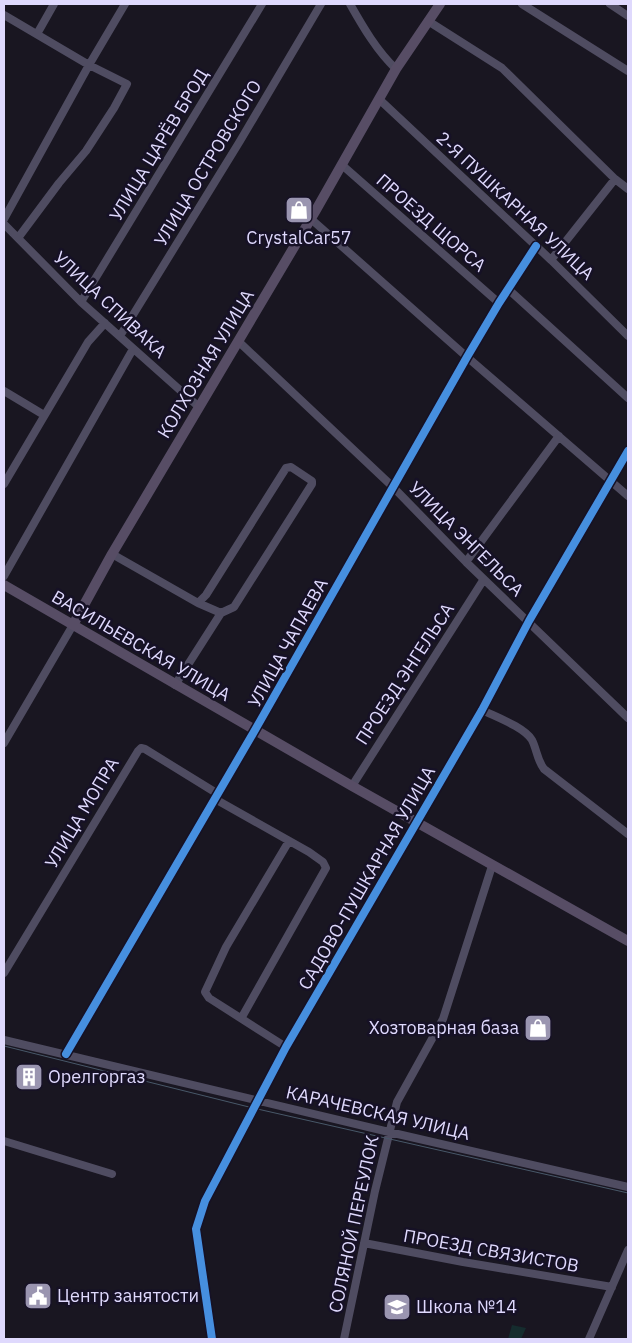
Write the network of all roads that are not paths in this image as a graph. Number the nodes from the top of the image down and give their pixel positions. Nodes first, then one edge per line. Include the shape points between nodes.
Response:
1 (54, 4) edge
2 (125, 4) edge
3 (262, 4) edge
4 (321, 4) edge
5 (350, 4) edge
6 (440, 4) edge
7 (522, 4) edge
8 (610, 4) edge
9 (4, 15) edge
10 (628, 16) edge
11 (428, 21) junction
12 (37, 34) junction
13 (89, 65) junction
14 (396, 69) junction
15 (628, 71) edge
16 (380, 100) junction
17 (342, 165) junction
18 (615, 179) junction
19 (628, 189) edge
20 (4, 219) edge
21 (311, 219) junction
22 (4, 224) edge
23 (18, 238) junction
24 (536, 246) junction
25 (551, 260) junction
26 (508, 289) junction
27 (81, 302) junction
28 (499, 303) junction
29 (105, 324) junction
30 (120, 336) junction
31 (628, 336) edge
32 (238, 341) junction
33 (133, 349) junction
34 (467, 357) junction
35 (4, 391) edge
36 (628, 398) edge
37 (199, 406) junction
38 (44, 414) junction
39 (559, 436) junction
40 (628, 450) edge
41 (610, 480) junction
42 (4, 484) edge
43 (393, 487) junction
44 (628, 496) edge
45 (112, 554) junction
46 (466, 562) junction
47 (4, 576) edge
48 (484, 579) junction
49 (4, 585) edge
50 (198, 603) junction
51 (221, 613) junction
52 (528, 621) junction
53 (73, 625) junction
54 (175, 685) junction
55 (482, 710) junction
56 (628, 718) edge
57 (256, 730) junction
58 (4, 743) edge
59 (352, 786) junction
60 (216, 797) junction
61 (417, 823) junction
62 (628, 834) edge
63 (289, 841) junction
64 (492, 866) junction
65 (628, 941) edge
66 (4, 973) edge
67 (242, 1017) junction
68 (4, 1040) edge
69 (286, 1047) junction
70 (66, 1054) junction
71 (258, 1100) junction
72 (389, 1132) junction
73 (4, 1141) edge
74 (112, 1174) dead end
75 (628, 1187) edge
76 (364, 1243) junction
77 (628, 1250) edge
78 (612, 1287) junction
79 (212, 1339) edge
80 (344, 1339) edge
81 (589, 1339) edge

1 - 12 street
2 - 13 street
3 - 27 street, УЛИЦА ЦАРЁВ БРОД
4 - 30 street, УЛИЦА ОСТРОВСКОГО
5 - 14 street via 386,60
6 - 11 main road, КОЛХОЗНАЯ УЛИЦА
7 - 15 street
8 - 10 street
9 - 12 street
11 - 14 main road, КОЛХОЗНАЯ УЛИЦА
11 - 18 street via 502,68
12 - 13 street
13 - 20 street
13 - 23 street via 127,84 86,151
14 - 16 main road, КОЛХОЗНАЯ УЛИЦА
16 - 17 main road, КОЛХОЗНАЯ УЛИЦА
16 - 24 street, 2-Я ПУШКАРНАЯ УЛИЦА
17 - 21 main road, КОЛХОЗНАЯ УЛИЦА
17 - 28 street, ПРОЕЗД ЩОРСА
18 - 19 street
18 - 25 street
21 - 32 main road, КОЛХОЗНАЯ УЛИЦА
21 - 34 street
22 - 23 street, УЛИЦА СПИВАКА
23 - 27 street, УЛИЦА СПИВАКА
24 - 25 street, 2-Я ПУШКАРНАЯ УЛИЦА
24 - 26 street, УЛИЦА ЧАПАЕВА
25 - 31 street, 2-Я ПУШКАРНАЯ УЛИЦА
26 - 28 street, УЛИЦА ЧАПАЕВА
26 - 36 street
27 - 29 street, УЛИЦА СПИВАКА
28 - 34 street, УЛИЦА ЧАПАЕВА
29 - 30 street, УЛИЦА СПИВАКА
29 - 38 street via 88,342
30 - 33 street, УЛИЦА СПИВАКА
32 - 37 main road, КОЛХОЗНАЯ УЛИЦА
32 - 43 street, УЛИЦА ЭНГЕЛЬСА
33 - 37 street, УЛИЦА СПИВАКА
33 - 47 street
34 - 39 street
34 - 43 street, УЛИЦА ЧАПАЕВА
35 - 38 street
37 - 45 main road, КОЛХОЗНАЯ УЛИЦА
38 - 42 street
39 - 41 street
39 - 46 street
40 - 41 street, САДОВО-ПУШКАРНАЯ УЛИЦА
41 - 44 street
41 - 52 street, САДОВО-ПУШКАРНАЯ УЛИЦА
43 - 46 street, УЛИЦА ЭНГЕЛЬСА
43 - 57 street, УЛИЦА ЧАПАЕВА
45 - 50 street
45 - 53 main road, КОЛХОЗНАЯ УЛИЦА
46 - 48 street, УЛИЦА ЭНГЕЛЬСА
48 - 52 street, УЛИЦА ЭНГЕЛЬСА
48 - 59 street, ПРОЕЗД ЭНГЕЛЬСА
49 - 53 main road, ВАСИЛЬЕВСКАЯ УЛИЦА
50 - 51 street
50 - 51 street via 286,468 291,467 310,478 312,484 234,607
51 - 54 street
52 - 55 street, САДОВО-ПУШКАРНАЯ УЛИЦА
52 - 56 street, УЛИЦА ЭНГЕЛЬСА
53 - 54 main road, ВАСИЛЬЕВСКАЯ УЛИЦА
53 - 58 street, КОЛХОЗНАЯ УЛИЦА
54 - 57 main road, ВАСИЛЬЕВСКАЯ УЛИЦА
55 - 61 street, САДОВО-ПУШКАРНАЯ УЛИЦА
55 - 62 street via 527,735 544,769
57 - 59 main road, ВАСИЛЬЕВСКАЯ УЛИЦА
57 - 60 street, УЛИЦА ЧАПАЕВА
59 - 61 main road, ВАСИЛЬЕВСКАЯ УЛИЦА
60 - 63 street
60 - 66 street, УЛИЦА МОПРА via 141,748
60 - 70 street, УЛИЦА ЧАПАЕВА
61 - 64 main road, ВАСИЛЬЕВСКАЯ УЛИЦА
61 - 69 street, САДОВО-ПУШКАРНАЯ УЛИЦА
63 - 67 street via 323,862 326,868
63 - 67 street via 205,989 209,998
64 - 65 main road, ВАСИЛЬЕВСКАЯ УЛИЦА
64 - 72 street, СОЛЯНОЙ ПЕРЕУЛОК via 443,1019 397,1102
67 - 69 street
68 - 70 street, КАРАЧЕВСКАЯ УЛИЦА
69 - 71 street, САДОВО-ПУШКАРНАЯ УЛИЦА
70 - 71 street, КАРАЧЕВСКАЯ УЛИЦА
71 - 72 street, КАРАЧЕВСКАЯ УЛИЦА
71 - 79 street, САДОВО-ПУШКАРНАЯ УЛИЦА via 205,1201 196,1229
72 - 75 street, КАРАЧЕВСКАЯ УЛИЦА
72 - 76 street, СОЛЯНОЙ ПЕРЕУЛОК
73 - 74 street
76 - 78 street, ПРОЕЗД СВЯЗИСТОВ
76 - 80 street, СОЛЯНОЙ ПЕРЕУЛОК
77 - 78 street
78 - 81 street

